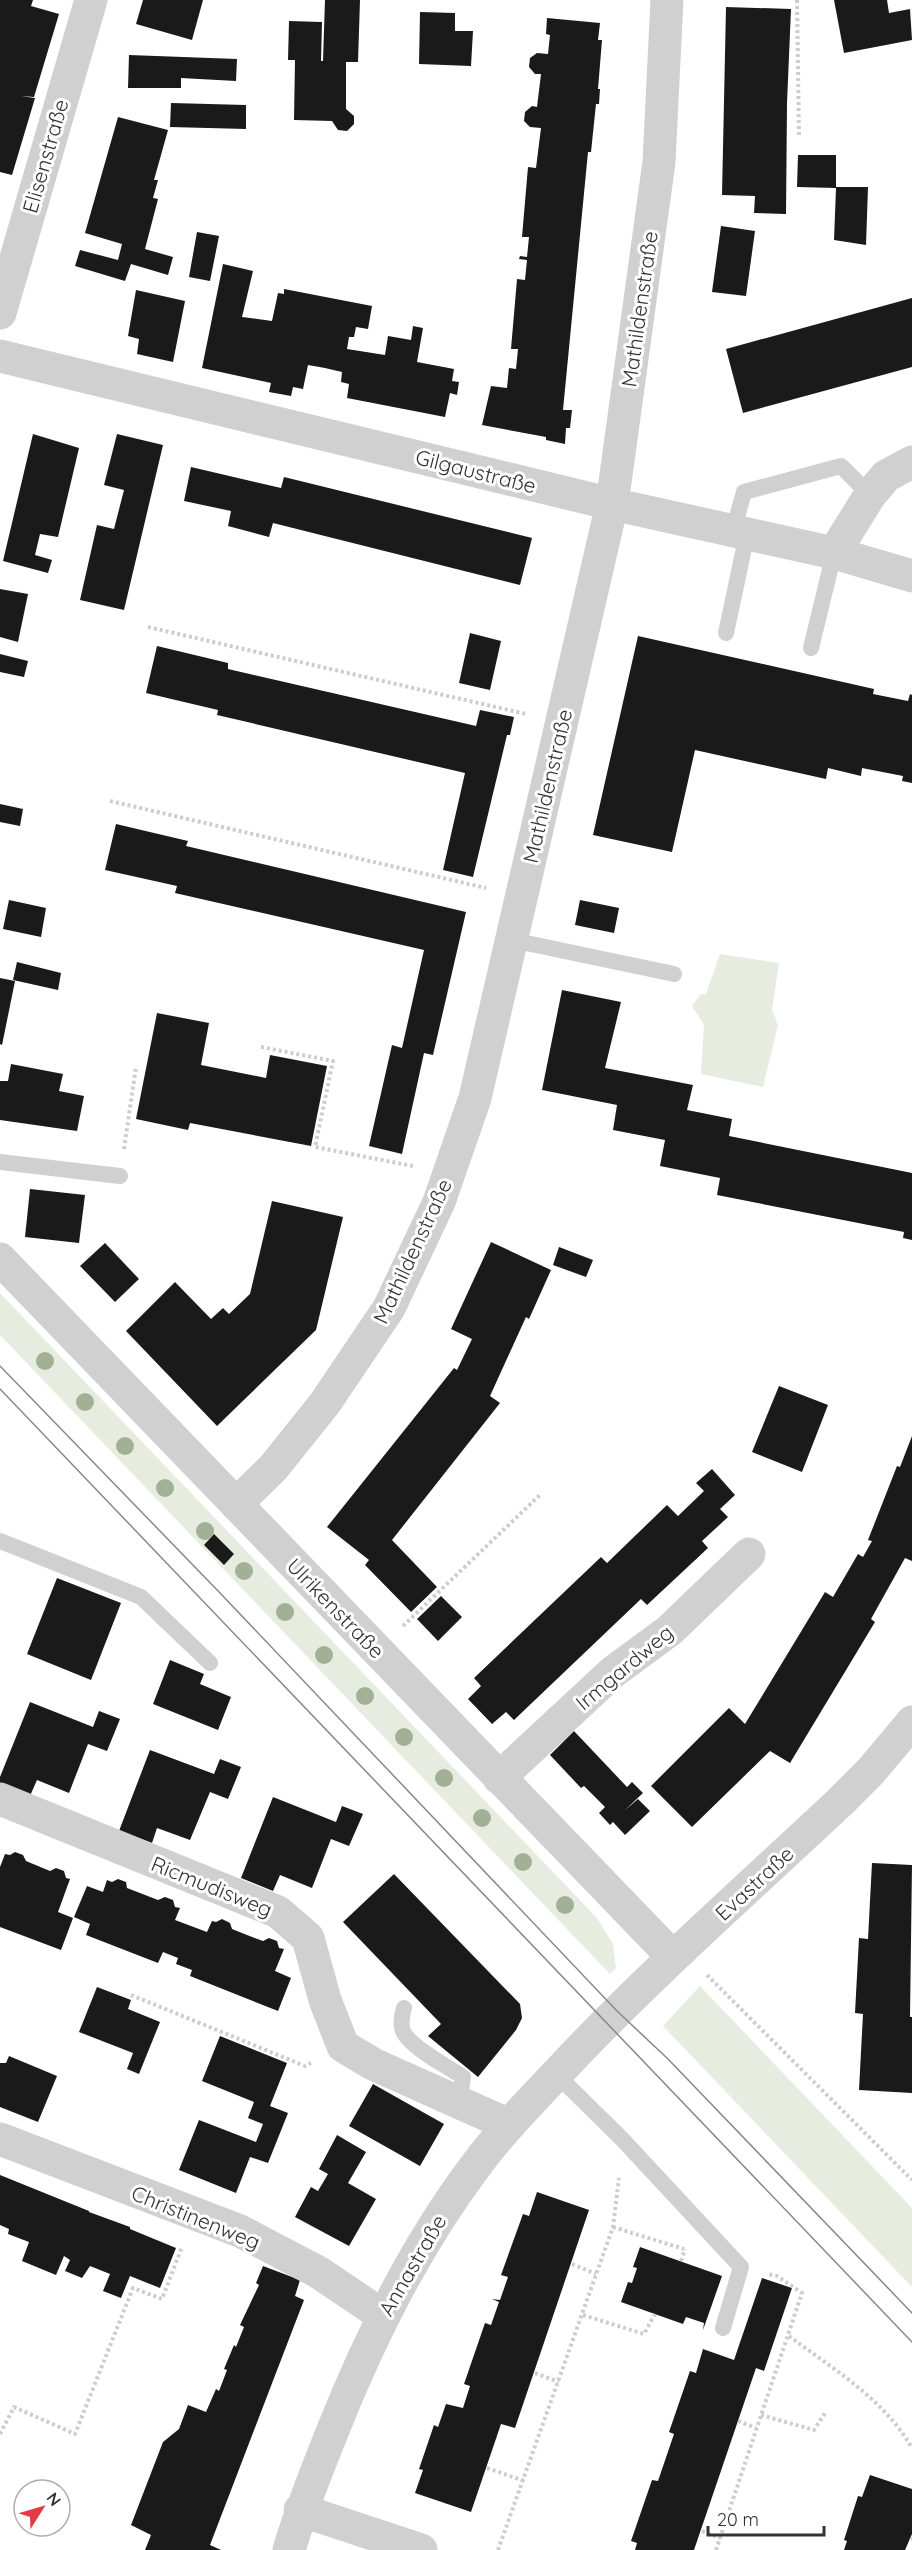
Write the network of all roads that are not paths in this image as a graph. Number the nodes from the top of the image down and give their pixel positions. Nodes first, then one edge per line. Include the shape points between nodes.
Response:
1 (91, 0) edge
2 (667, 0) edge
3 (0, 313) edge
4 (0, 356) edge
5 (912, 462) edge
6 (870, 495) junction
7 (612, 504) junction
8 (740, 533) junction
9 (834, 554) junction
10 (912, 576) edge
11 (726, 633) dead end
12 (811, 648) dead end
13 (512, 940) junction
14 (674, 974) dead end
15 (0, 1162) edge
16 (120, 1176) road end
17 (0, 1259) edge
18 (236, 1504) junction
19 (0, 1541) edge
20 (749, 1554) dead end
21 (210, 1663) dead end
22 (907, 1736) edge
23 (499, 1778) junction
24 (0, 1800) edge
25 (675, 1955) junction
26 (404, 2008) dead end
27 (605, 2023) joint
28 (556, 2074) junction
29 (459, 2103) junction
30 (509, 2125) junction
31 (0, 2139) edge
32 (382, 2315) junction
33 (723, 2328) dead end
34 (300, 2510) junction
35 (289, 2550) edge
36 (421, 2550) edge

1 - 3 street, Elisenstraße
2 - 7 street, Mathildenstraße via 659,162
4 - 7 street, Gilgaustraße
5 - 6 street via 886,476
6 - 8 lane via 841,466 744,492
6 - 9 street
7 - 8 street, Gilgaustraße
7 - 13 street, Mathildenstraße
8 - 9 street, Gilgaustraße
8 - 11 lane
9 - 10 street
9 - 12 lane
13 - 14 lane
13 - 18 street, Mathildenstraße via 475,1098 439,1202 389,1308 325,1403 273,1468
15 - 16 lane
17 - 18 street, Ulrikenstraße
18 - 23 street, Ulrikenstraße
19 - 21 lane via 141,1597
20 - 23 street, Irmgardweg via 670,1630 613,1672
22 - 25 street, Evastraße
23 - 25 street, Ulrikenstraße
24 - 29 street, Ricmudisweg via 278,1912 308,1938 343,2046
25 - 27 street, Evastraße
26 - 29 lane via 403,2032 411,2042 463,2077
27 - 28 street, Annastraße
28 - 30 street, Annastraße
28 - 33 lane via 741,2267
29 - 30 street
30 - 32 street, Annastraße via 444,2209
31 - 32 street, Christinenweg via 240,2231 318,2272
32 - 34 street, Annastraße
34 - 35 street, Annastraße
34 - 36 street

